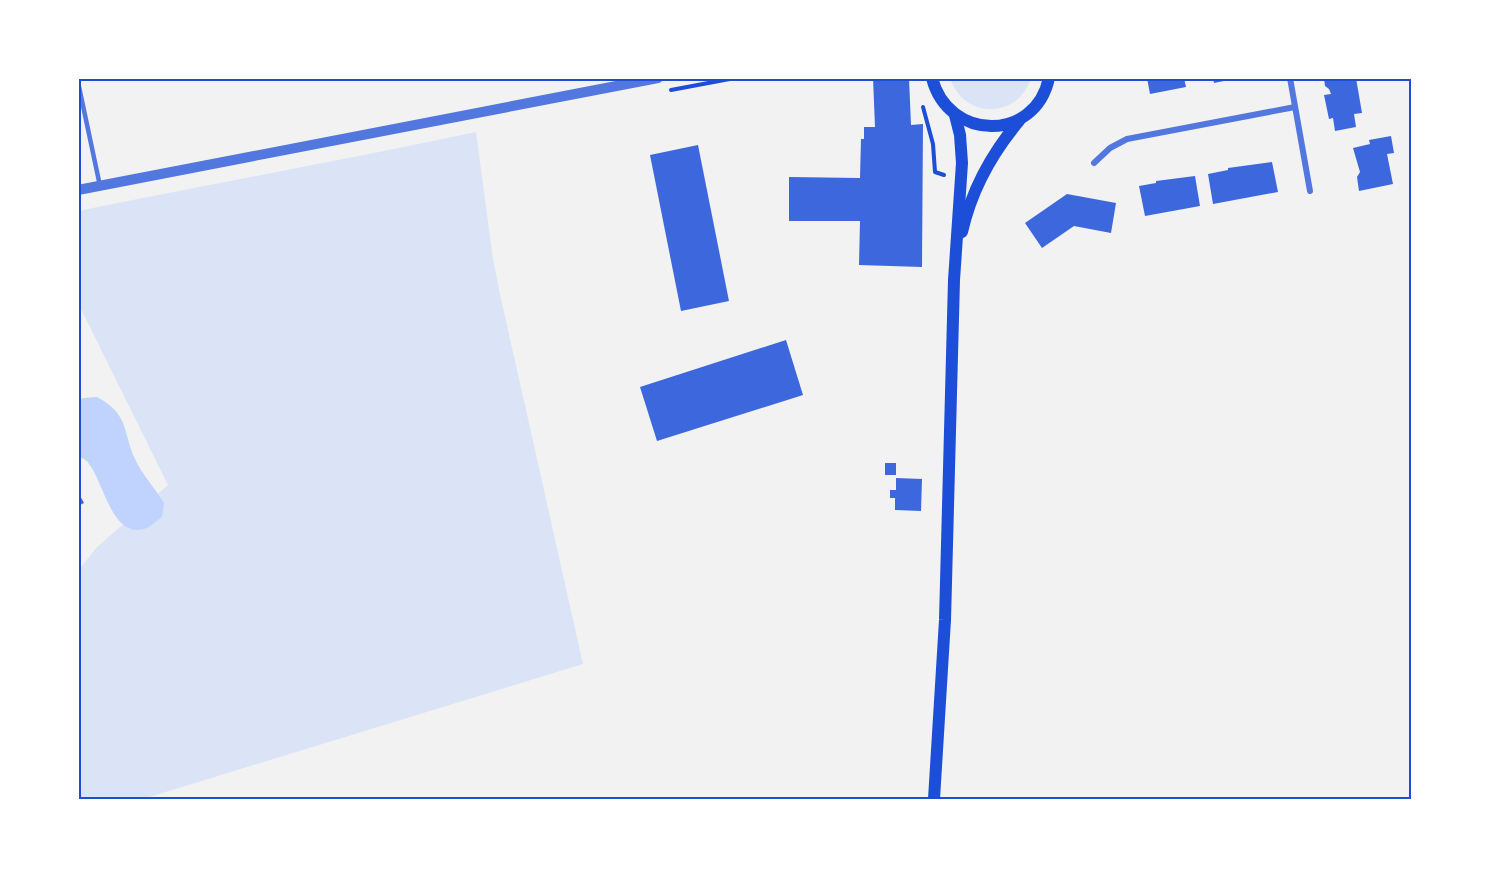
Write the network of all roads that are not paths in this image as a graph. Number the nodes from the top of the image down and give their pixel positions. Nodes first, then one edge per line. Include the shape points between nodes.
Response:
1 (658, 78) edge
2 (932, 78) edge
3 (1290, 78) edge
4 (1049, 80) edge
5 (78, 82) edge
6 (1295, 107) junction
7 (955, 115) junction
8 (1021, 118) junction
9 (1094, 163) dead end
10 (100, 186) junction
11 (78, 190) edge
12 (1310, 191) dead end
13 (956, 257) junction
14 (934, 799) edge

1 - 10 street
2 - 7 main road via 937,93
3 - 6 street
4 - 8 main road via 1040,99
5 - 10 lane
6 - 9 street via 1127,139
6 - 12 street
7 - 8 main road via 987,126 1005,125
7 - 13 main road via 962,163
8 - 13 main road via 980,181 968,209
10 - 11 street
13 - 14 main road via 945,620

